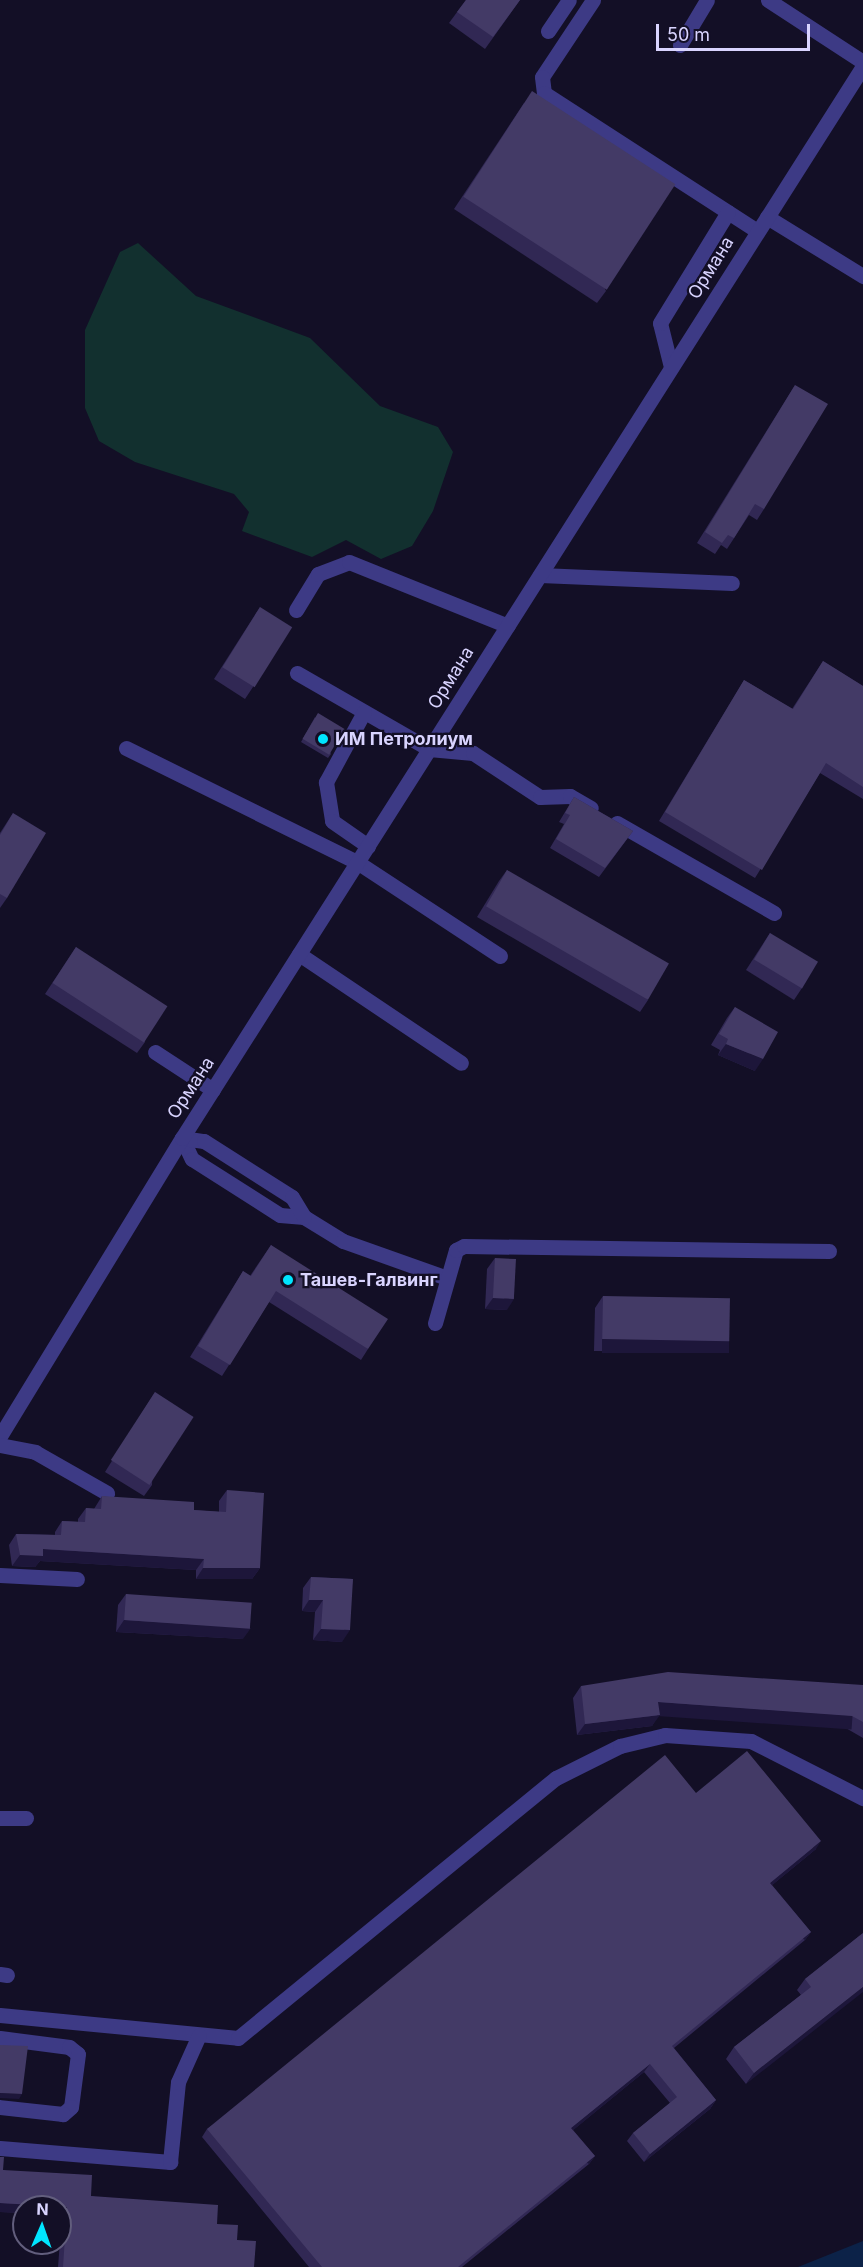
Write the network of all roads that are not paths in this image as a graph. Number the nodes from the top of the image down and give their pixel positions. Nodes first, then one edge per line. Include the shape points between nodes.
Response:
1 (569, 0) edge
2 (593, 0) edge
3 (707, 0) edge
4 (768, 0) edge
5 (548, 31) dead end
6 (680, 45) dead end
7 (863, 64) edge
8 (728, 212) junction
9 (767, 217) junction
10 (757, 231) junction
11 (863, 276) edge
12 (672, 367) junction
13 (540, 574) junction
14 (732, 583) dead end
15 (296, 610) dead end
16 (508, 626) junction
17 (297, 673) dead end
18 (364, 712) junction
19 (126, 748) dead end
20 (429, 749) junction
21 (368, 846) junction
22 (357, 862) junction
23 (774, 913) dead end
24 (299, 954) junction
25 (500, 956) dead end
26 (155, 1052) dead end
27 (461, 1063) dead end
28 (213, 1090) junction
29 (182, 1138) junction
30 (304, 1217) junction
31 (828, 1251) dead end
32 (447, 1278) junction
33 (435, 1323) dead end
34 (0, 1436) edge
35 (0, 1445) edge
36 (107, 1493) dead end
37 (0, 1575) edge
38 (77, 1579) dead end
39 (863, 1798) edge
40 (0, 1818) edge
41 (26, 1818) dead end
42 (0, 2015) edge
43 (199, 2036) junction
44 (0, 2038) edge
45 (0, 2107) edge
46 (0, 2148) edge

1 - 5 street
2 - 8 street via 542,77 544,93
3 - 6 street
4 - 7 street
7 - 9 street, Ормана
8 - 10 street
8 - 12 street via 660,323
9 - 10 street, Ормана
9 - 11 street
10 - 12 street, Ормана
12 - 13 street, Ормана
13 - 14 street
13 - 16 street, Ормана
15 - 16 street via 318,574 349,562
16 - 20 street, Ормана
17 - 18 street
18 - 20 street
18 - 21 street via 326,782 332,821
19 - 22 street
20 - 21 street, Ормана
20 - 23 street via 473,753 540,796 570,796
21 - 22 street, Ормана
22 - 24 street, Ормана
22 - 25 street
24 - 27 street
24 - 28 street, Ормана
26 - 28 street
28 - 29 street, Ормана
29 - 30 street via 204,1141 292,1197
29 - 30 street via 192,1159 280,1215
29 - 34 street, Ормана
30 - 32 street via 343,1241
31 - 32 street via 464,1246 456,1250
32 - 33 street
35 - 36 street via 35,1452
37 - 38 street
39 - 43 street via 752,1741 665,1735 620,1746 556,1778 238,2038
40 - 41 street
42 - 43 street
43 - 46 street via 178,2082 170,2162
44 - 45 street via 69,2047 78,2054 71,2107 63,2114

